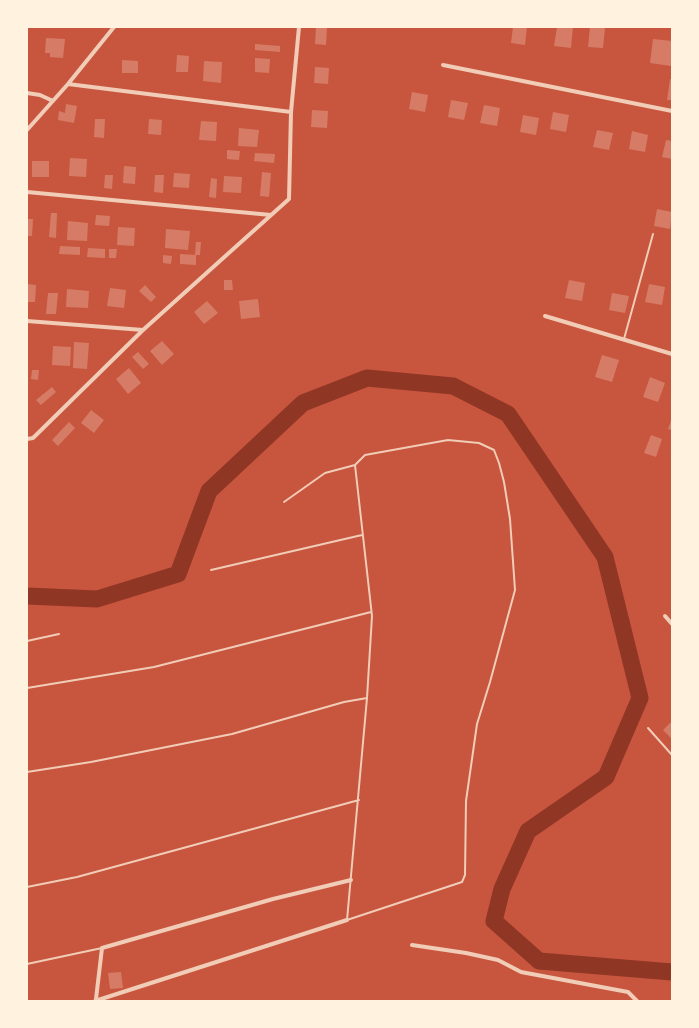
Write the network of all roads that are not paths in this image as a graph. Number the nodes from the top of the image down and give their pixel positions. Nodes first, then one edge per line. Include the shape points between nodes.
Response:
1 (114, 27) edge
2 (299, 27) edge
3 (443, 65) dead end
4 (68, 84) junction
5 (27, 93) edge
6 (53, 100) junction
7 (672, 111) edge
8 (291, 112) junction
9 (27, 130) edge
10 (27, 192) edge
11 (271, 215) junction
12 (653, 234) dead end
13 (545, 316) dead end
14 (27, 321) edge
15 (144, 330) junction
16 (624, 339) junction
17 (672, 354) edge
18 (27, 439) edge
19 (355, 465) junction
20 (284, 502) dead end
21 (362, 535) junction
22 (211, 570) dead end
23 (372, 611) junction
24 (665, 616) dead end
25 (672, 624) edge
26 (59, 634) dead end
27 (27, 641) edge
28 (27, 688) edge
29 (367, 698) junction
30 (648, 728) dead end
31 (672, 755) edge
32 (27, 772) edge
33 (359, 800) junction
34 (351, 880) junction
35 (27, 887) edge
36 (347, 920) junction
37 (412, 945) dead end
38 (102, 948) junction
39 (27, 964) edge
40 (95, 1000) edge
41 (637, 1001) edge

1 - 4 street
2 - 8 street
3 - 7 street
4 - 6 street
4 - 8 street
5 - 6 street
6 - 9 street
8 - 11 street via 289,199
10 - 11 street
11 - 15 street
12 - 16 lane
13 - 16 street
14 - 15 street
15 - 18 street via 32,438
16 - 17 street
19 - 20 lane via 325,473
19 - 21 lane
19 - 36 lane via 365,455 448,440 479,443 494,450 504,482 510,520 514,590 477,724 466,801 465,875 462,882
21 - 22 lane
21 - 23 lane
23 - 28 lane via 154,667
23 - 29 lane
24 - 25 street
26 - 27 lane
29 - 32 lane via 344,702 232,734
29 - 33 lane
30 - 31 lane
33 - 34 lane
33 - 35 lane via 77,877
34 - 36 lane
34 - 38 street via 273,899
36 - 40 street
37 - 41 street via 466,953 498,960 521,972 628,992
38 - 39 lane
38 - 40 street

